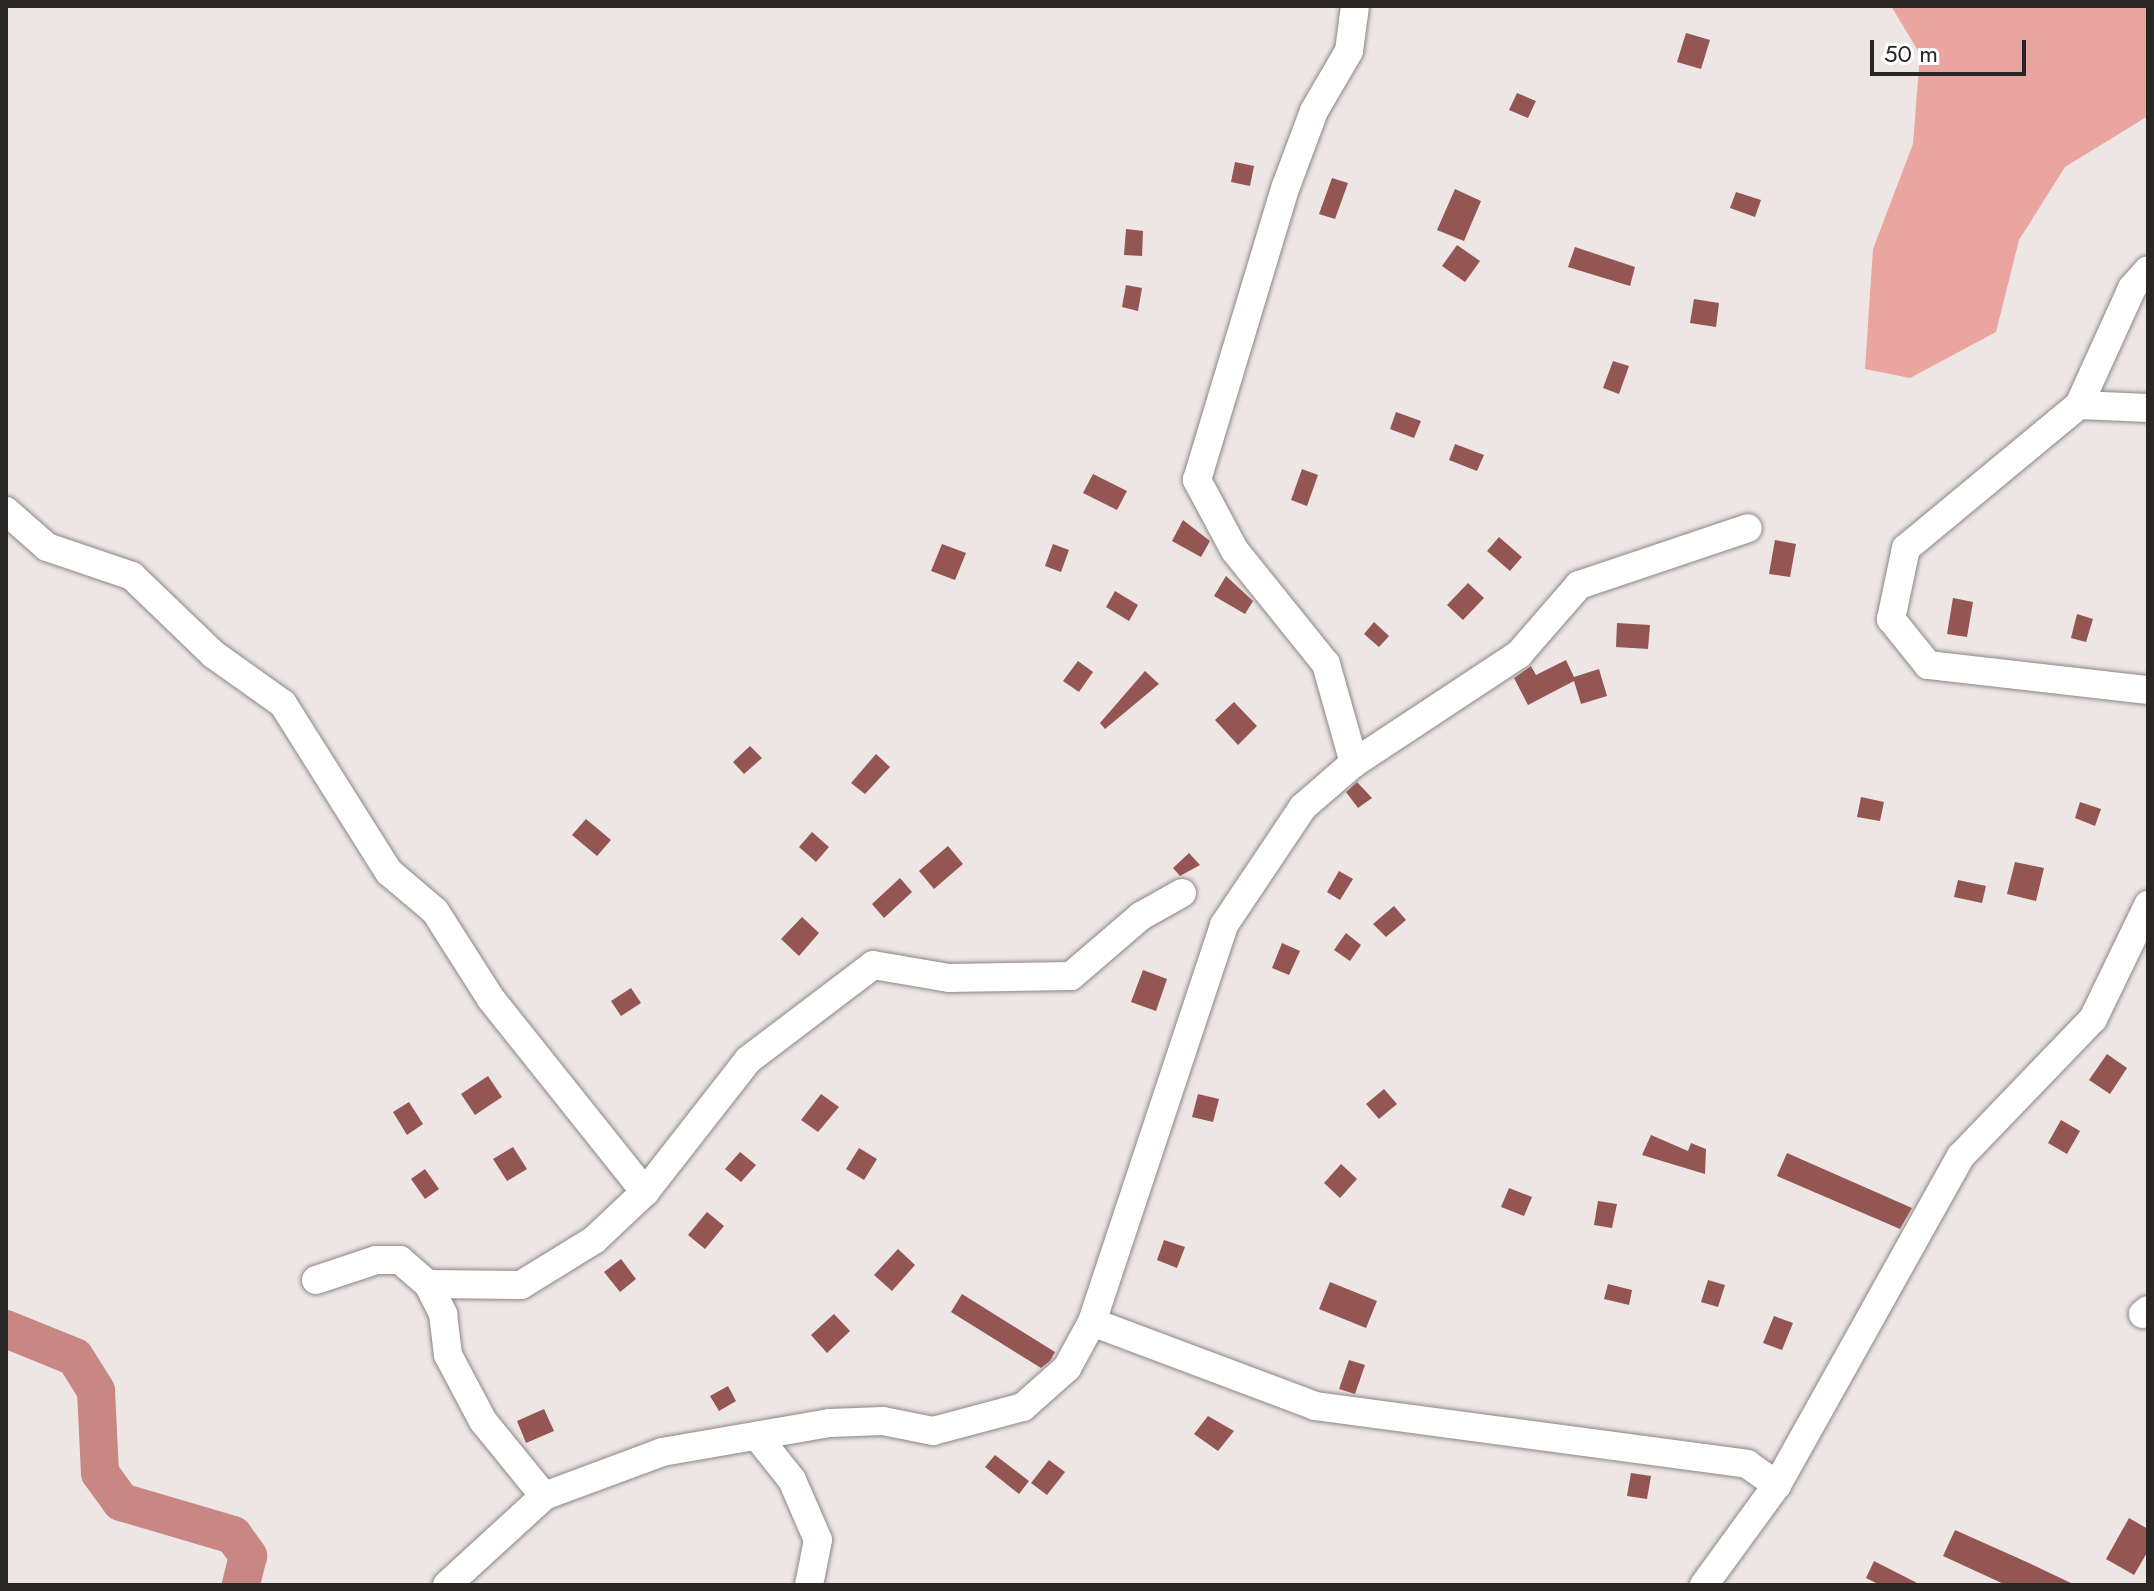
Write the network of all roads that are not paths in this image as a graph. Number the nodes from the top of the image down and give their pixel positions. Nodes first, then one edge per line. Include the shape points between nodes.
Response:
1 (1355, 6) edge
2 (2148, 270) edge
3 (2079, 405) junction
4 (2148, 408) edge
5 (6, 511) edge
6 (1748, 528) dead end
7 (2148, 690) edge
8 (1354, 763) junction
9 (1182, 893) dead end
10 (2148, 905) edge
11 (645, 1192) junction
12 (316, 1280) dead end
13 (428, 1284) junction
14 (1092, 1322) junction
15 (757, 1436) junction
16 (1777, 1485) junction
17 (544, 1496) junction
18 (1700, 1581) edge
19 (447, 1585) edge
20 (809, 1585) edge

1 - 8 street via 1349,51 1314,111 1286,186 1197,480 1235,551 1326,664
2 - 3 street via 2132,288
3 - 4 street
3 - 7 street via 1906,548 1891,619 1928,665
5 - 11 street via 47,547 132,576 213,654 283,704 389,872 435,911 491,999
6 - 8 street via 1579,585 1519,654
8 - 14 street via 1303,807 1224,925
9 - 11 street via 1141,916 1071,976 949,978 873,965 748,1060
10 - 16 street via 2093,1019 1961,1156
11 - 13 street via 594,1240 521,1285
12 - 13 street via 376,1260 400,1260
13 - 17 street via 443,1314 448,1355 483,1421
14 - 15 street via 1067,1368 1023,1407 979,1423 933,1431 883,1421 830,1423
14 - 16 street via 1315,1406 1747,1464
15 - 17 street via 662,1452
15 - 20 street via 792,1480 818,1540
16 - 18 street
17 - 19 street

